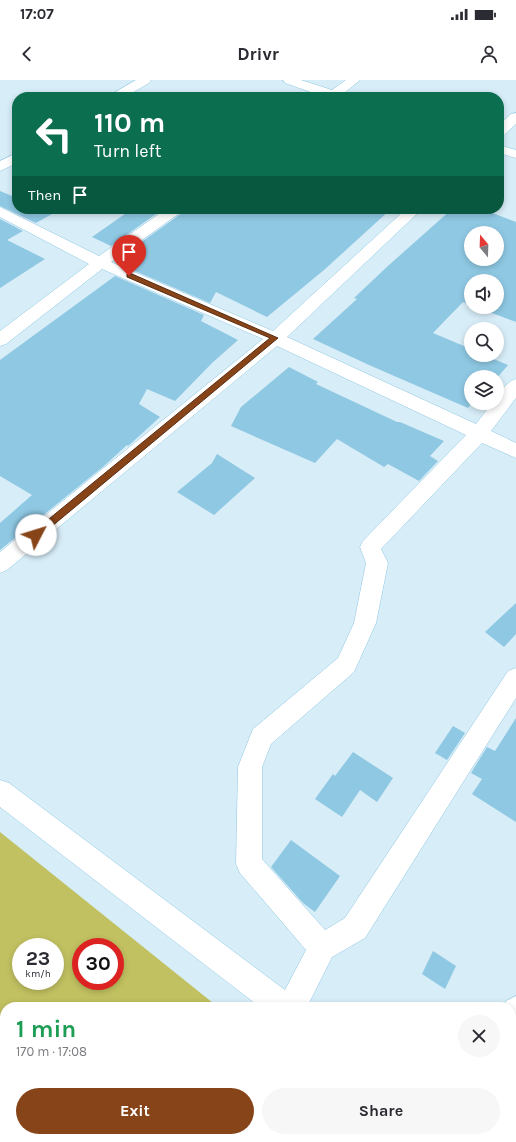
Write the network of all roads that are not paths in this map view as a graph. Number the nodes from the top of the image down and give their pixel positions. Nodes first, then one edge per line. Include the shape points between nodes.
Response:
1 (144, 80) edge
2 (289, 80) edge
3 (354, 80) edge
4 (124, 92) edge
5 (324, 92) edge
6 (340, 92) edge
7 (516, 117) edge
8 (504, 128) edge
9 (504, 150) edge
10 (516, 154) edge
11 (12, 160) edge
12 (0, 167) edge
13 (0, 211) edge
14 (169, 214) edge
15 (410, 214) edge
16 (100, 264) junction
17 (275, 338) junction
18 (0, 340) edge
19 (516, 385) edge
20 (478, 434) junction
21 (516, 451) edge
22 (0, 564) edge
23 (516, 678) edge
24 (0, 792) edge
25 (322, 946) junction
26 (277, 1002) edge
27 (294, 1002) edge

1 - 4 street
2 - 5 street
3 - 6 street
7 - 8 street
9 - 10 street
11 - 12 street
13 - 16 street
14 - 16 street
15 - 17 street
16 - 17 street
16 - 18 street
17 - 20 street
17 - 22 street
19 - 20 street
20 - 21 street
20 - 25 street via 370,547 378,563 365,623 346,665 262,737 250,767 249,864
23 - 25 street via 355,928
24 - 26 street
25 - 27 street

